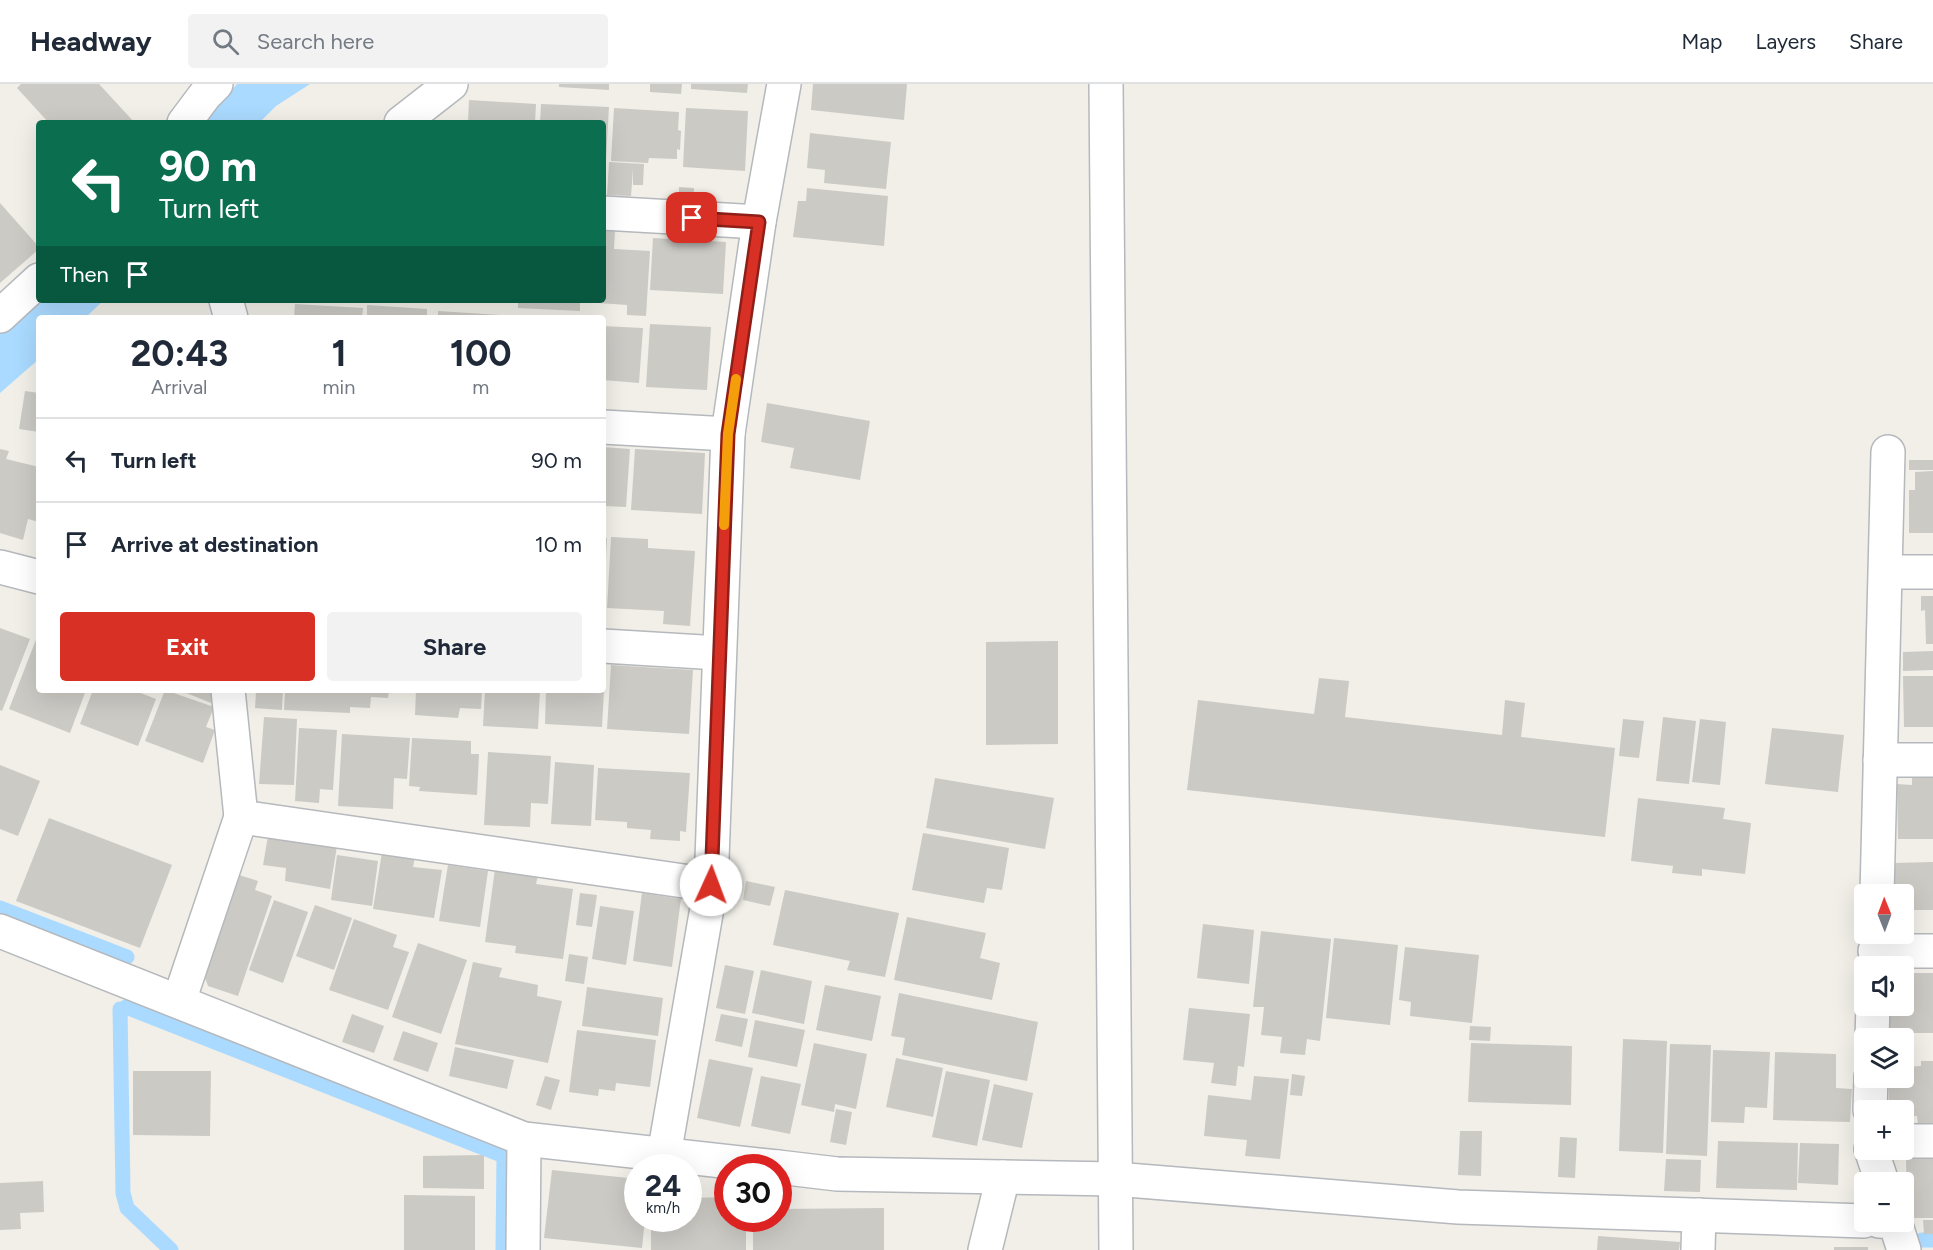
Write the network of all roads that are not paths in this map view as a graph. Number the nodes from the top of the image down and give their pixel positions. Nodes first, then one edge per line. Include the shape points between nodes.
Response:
1 (216, 84) edge
2 (451, 84) edge
3 (784, 84) edge
4 (1106, 84) edge
5 (186, 120) edge
6 (404, 120) edge
7 (606, 213) edge
8 (759, 222) junction
9 (36, 283) edge
10 (0, 316) edge
11 (606, 427) edge
12 (728, 434) junction
13 (1888, 452) dead end
14 (0, 567) edge
15 (1886, 572) junction
16 (1933, 572) edge
17 (36, 576) edge
18 (606, 646) edge
19 (719, 653) junction
20 (228, 693) edge
21 (1880, 760) junction
22 (1933, 760) edge
23 (241, 817) junction
24 (1876, 884) edge
25 (711, 885) junction
26 (0, 931) edge
27 (1875, 950) edge
28 (1933, 951) edge
29 (178, 1001) junction
30 (524, 1139) junction
31 (1914, 1141) edge
32 (1933, 1141) edge
33 (655, 1154) edge
34 (664, 1154) edge
35 (792, 1169) edge
36 (1003, 1177) junction
37 (1115, 1179) junction
38 (1700, 1215) junction
39 (1854, 1221) edge
40 (1898, 1232) edge
41 (523, 1250) edge
42 (985, 1250) edge
43 (1116, 1250) edge
44 (1698, 1250) edge
45 (1904, 1250) edge

1 - 5 street
2 - 6 street
3 - 8 street
4 - 37 street
7 - 8 street
8 - 12 street
9 - 10 street
11 - 12 street
12 - 19 street
13 - 15 street
14 - 17 street
15 - 16 street
15 - 21 street
18 - 19 street
19 - 25 street
20 - 23 street
21 - 22 street
21 - 24 street
23 - 25 street
23 - 29 street
25 - 34 street
26 - 29 street
27 - 28 street
29 - 30 street
30 - 33 street
30 - 41 street
31 - 32 street
35 - 36 street via 837,1174
36 - 37 street
36 - 42 street
37 - 38 street via 1458,1207
37 - 43 street
38 - 39 street
38 - 44 street
40 - 45 street

